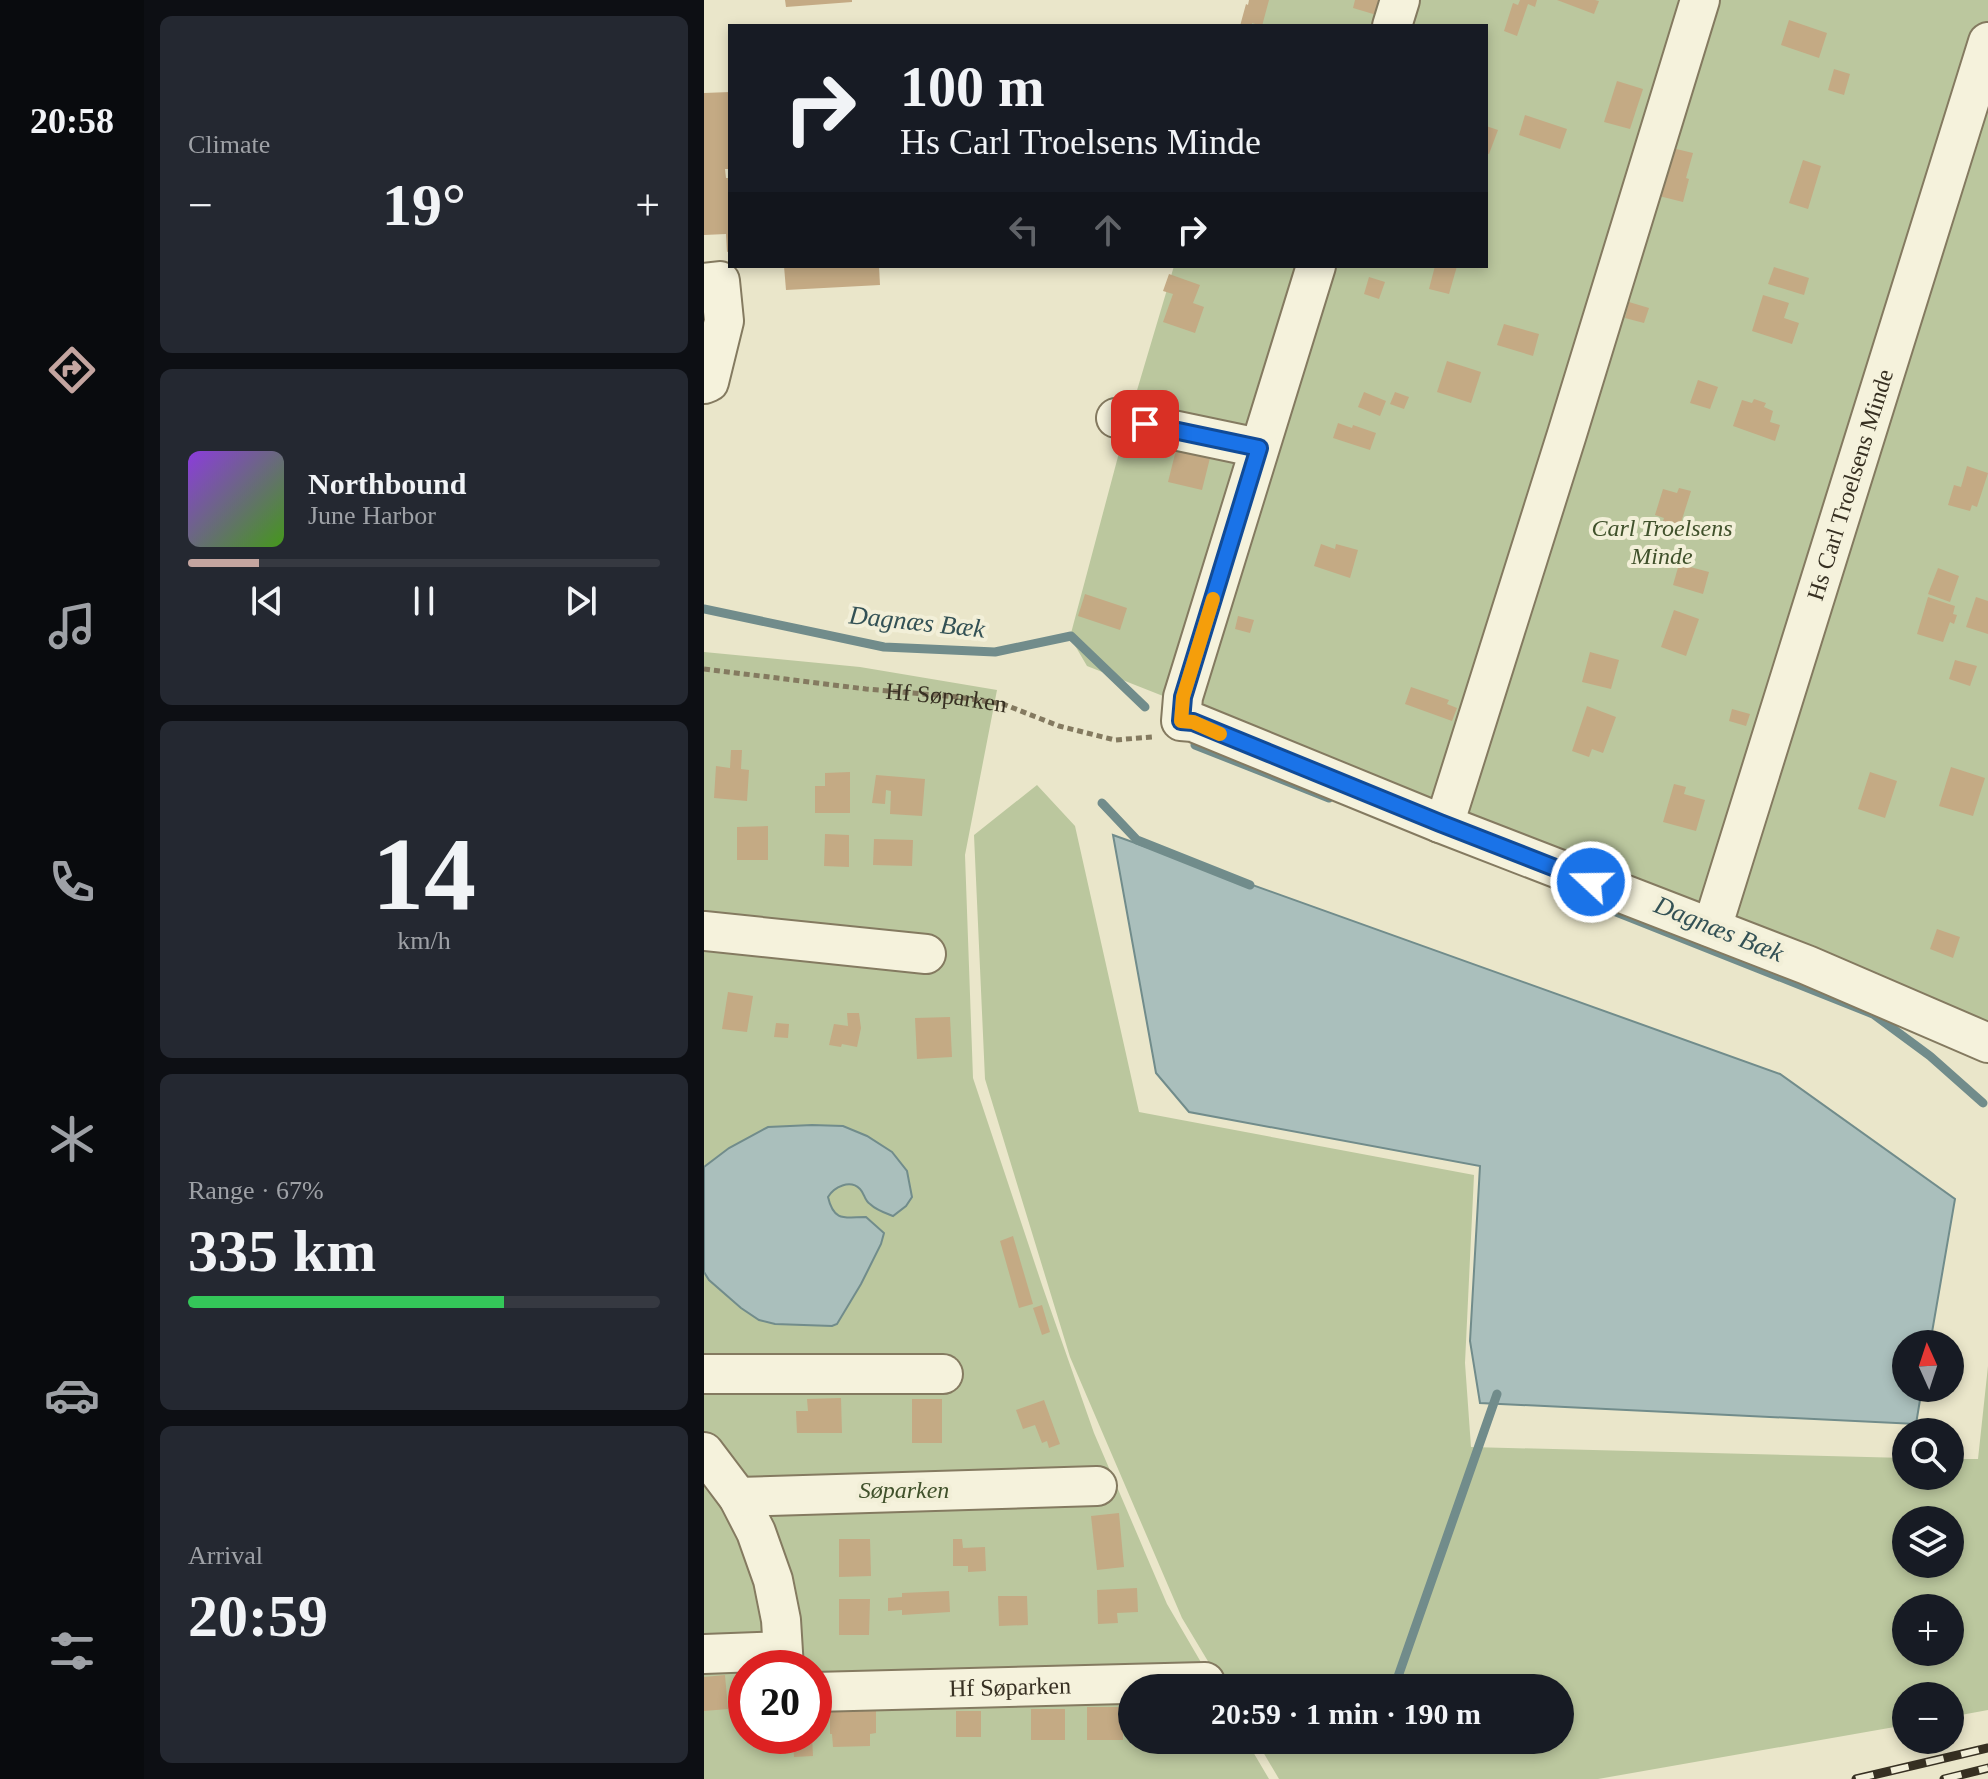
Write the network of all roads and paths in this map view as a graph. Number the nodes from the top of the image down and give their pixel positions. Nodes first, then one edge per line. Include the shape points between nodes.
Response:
1 (1400, 0) edge
2 (1700, 0) edge
3 (1393, 24) edge
4 (1988, 42) edge
5 (1315, 268) edge
6 (704, 283) edge
7 (704, 384) edge
8 (1116, 418) dead end
9 (1259, 448) junction
10 (704, 669) edge
11 (1181, 721) junction
12 (1440, 823) junction
13 (1710, 927) junction
14 (704, 931) edge
15 (926, 954) dead end
16 (1988, 1043) edge
17 (704, 1374) edge
18 (943, 1374) dead end
19 (704, 1452) edge
20 (1097, 1486) dead end
21 (738, 1497) junction
22 (782, 1650) edge
23 (704, 1654) edge
24 (728, 1656) edge
25 (1118, 1684) edge
26 (832, 1692) edge

1 - 3 lane
2 - 12 lane via 1449,809
4 - 13 lane, Hs Carl Troelsens Minde
5 - 9 lane
6 - 7 lane via 720,281 724,321 709,382
8 - 9 lane
9 - 11 lane via 1183,697
10 - 11 path, Hf Søparken via 1003,704 1115,740 1156,736
11 - 12 lane
12 - 13 lane
13 - 16 lane
14 - 15 lane
17 - 18 lane
19 - 21 lane
20 - 21 lane
21 - 22 lane via 773,1580
23 - 24 lane
25 - 26 lane, Hf Søparken

